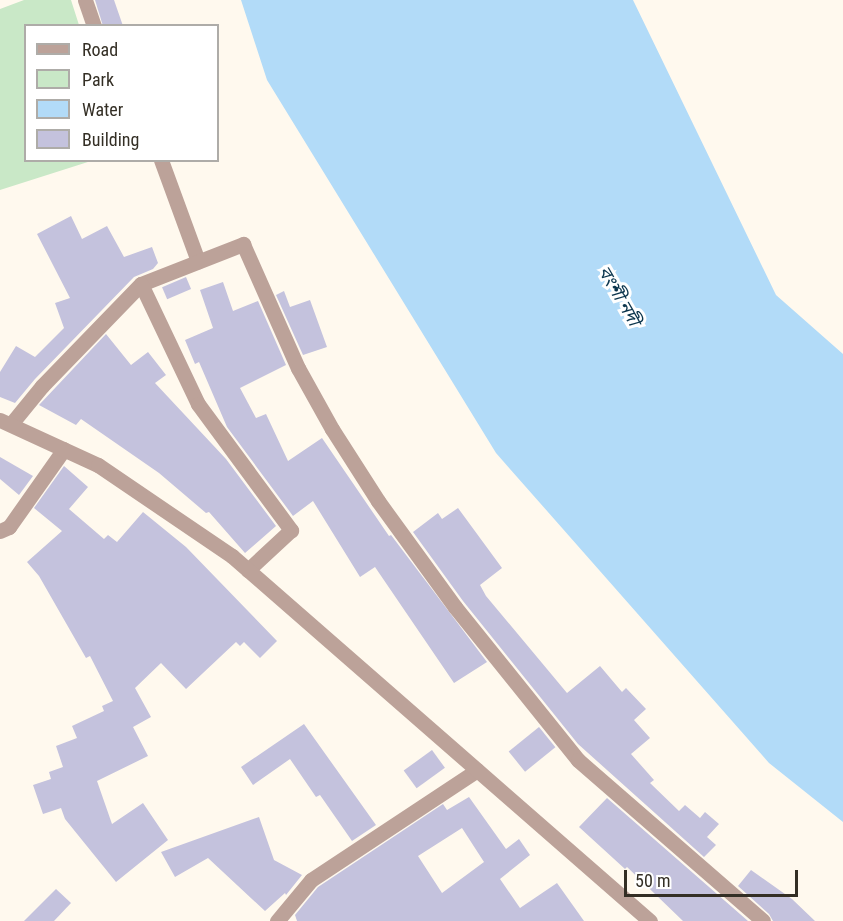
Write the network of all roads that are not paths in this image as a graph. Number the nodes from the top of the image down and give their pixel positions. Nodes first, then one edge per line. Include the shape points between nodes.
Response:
1 (85, 0) edge
2 (93, 24) edge
3 (162, 162) edge
4 (198, 261) junction
5 (141, 284) junction
6 (6, 422) edge
7 (64, 449) junction
8 (0, 531) edge
9 (248, 570) junction
10 (477, 770) junction
11 (277, 921) edge
12 (650, 921) edge
13 (763, 921) edge

1 - 2 street
3 - 4 street
4 - 5 street
4 - 13 street via 243,244 298,368 332,429 378,501 455,607 578,760
5 - 6 street
5 - 9 street via 198,404 291,530
6 - 7 street
7 - 8 street via 9,527
7 - 9 street via 143,494
9 - 10 street
10 - 11 street via 311,880
10 - 12 street

